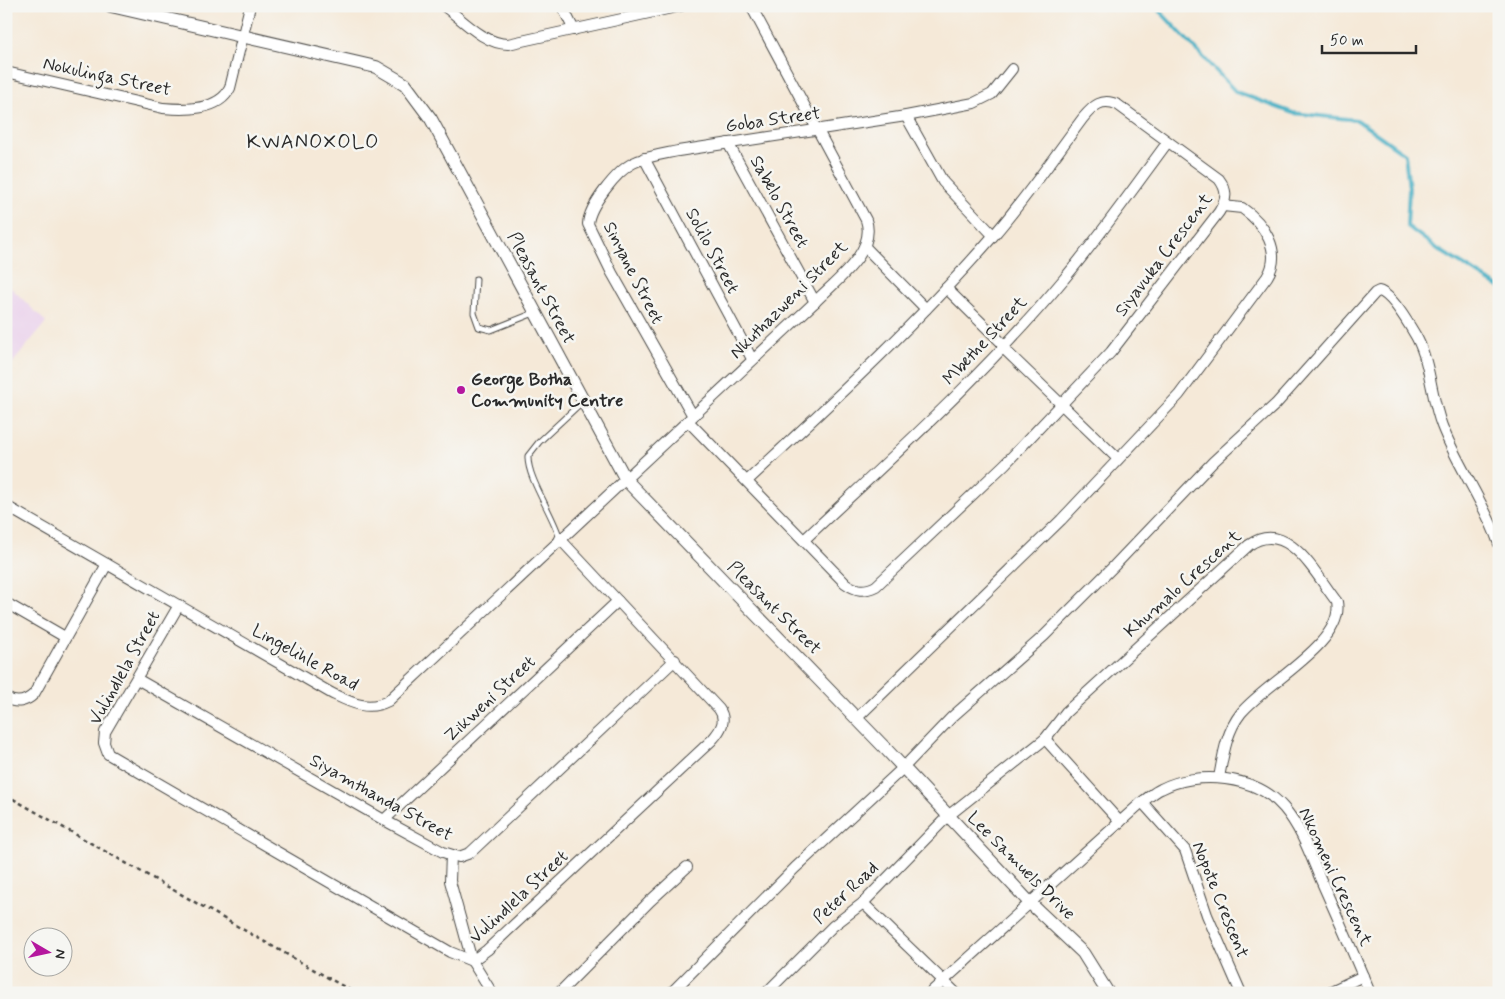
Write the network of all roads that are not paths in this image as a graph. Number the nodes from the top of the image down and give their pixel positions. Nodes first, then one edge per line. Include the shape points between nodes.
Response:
1 (111, 6) edge
2 (250, 6) edge
3 (444, 6) edge
4 (562, 6) edge
5 (681, 6) edge
6 (751, 6) edge
7 (656, 9) edge
8 (574, 30) junction
9 (243, 35) junction
10 (1012, 69) dead end
11 (6, 72) edge
12 (906, 116) junction
13 (817, 131) junction
14 (728, 143) junction
15 (1167, 143) junction
16 (644, 158) junction
17 (1223, 206) junction
18 (993, 236) junction
19 (865, 247) junction
20 (476, 279) dead end
21 (946, 288) junction
22 (815, 302) junction
23 (926, 308) junction
24 (534, 313) junction
25 (1003, 346) junction
26 (752, 359) junction
27 (582, 402) junction
28 (1062, 403) junction
29 (691, 418) junction
30 (1118, 459) junction
31 (626, 480) junction
32 (747, 481) junction
33 (6, 506) edge
34 (560, 539) junction
35 (804, 540) junction
36 (1499, 544) edge
37 (107, 564) junction
38 (618, 601) junction
39 (6, 603) edge
40 (179, 605) junction
41 (66, 637) junction
42 (675, 660) junction
43 (137, 679) junction
44 (6, 698) edge
45 (857, 718) junction
46 (1045, 739) junction
47 (903, 768) junction
48 (1220, 778) junction
49 (1142, 802) junction
50 (948, 816) junction
51 (384, 820) junction
52 (1120, 822) junction
53 (451, 856) junction
54 (687, 866) dead end
55 (863, 903) junction
56 (1030, 903) junction
57 (472, 961) junction
58 (1363, 976) junction
59 (944, 979) junction
60 (492, 993) edge
61 (559, 993) edge
62 (671, 993) edge
63 (766, 993) edge
64 (930, 993) edge
65 (956, 993) edge
66 (1108, 993) edge
67 (1241, 993) edge
68 (1327, 993) edge
69 (1370, 993) edge

1 - 9 street, Pleasant Street
2 - 9 street, Nokulinga Street
3 - 8 street via 486,38 498,43 518,43
4 - 8 street
5 - 7 street
6 - 13 street, Nkuthazweni Street
7 - 8 street
9 - 11 street, Nokulinga Street via 228,93 220,101 205,106 163,108
9 - 24 street, Pleasant Street via 376,68 405,84 431,119
10 - 12 street, Goba Street via 986,99
12 - 13 street, Goba Street
12 - 18 street via 943,182
13 - 14 street, Goba Street
13 - 19 street, Nkuthazweni Street via 866,220 869,234
14 - 16 street, Goba Street
14 - 22 street, Sabelo Street
15 - 17 street, Siyavuka Crescent via 1219,179 1226,192
15 - 18 street, Siyavuka Crescent via 1118,104 1107,101 1095,105
15 - 25 street, Mbethe Street via 1064,279
16 - 26 street, Solilo Street
16 - 29 street, Sinyane Street via 623,170 592,207 588,224
17 - 28 street, Siyavuka Crescent via 1110,352
17 - 30 street via 1242,208 1263,229 1274,253 1274,267 1193,378
18 - 21 street, Siyavuka Crescent
19 - 22 street, Nkuthazweni Street
19 - 23 street
20 - 24 lane via 474,313 479,327 491,330
21 - 23 street, Siyavuka Crescent
21 - 25 street
22 - 26 street, Nkuthazweni Street
23 - 32 street, Siyavuka Crescent
24 - 27 street, Pleasant Street
25 - 28 street
25 - 35 street, Mbethe Street
26 - 29 street, Nkuthazweni Street
27 - 31 street, Pleasant Street
27 - 34 lane via 528,456 535,483
28 - 30 street
28 - 35 street, Siyavuka Crescent via 1005,464 876,586 861,591 850,587
29 - 31 street, Nkuthazweni Street
29 - 32 street, Siyavuka Crescent
30 - 45 street via 1061,520
31 - 34 street, Lingelihle Road
31 - 45 street, Pleasant Street
32 - 35 street, Siyavuka Crescent
33 - 37 street, Lingelihle Road
34 - 38 street, Vulindlela Street
34 - 40 street, Lingelihle Road via 388,701 371,707 354,704 331,693
36 - 47 street via 1442,427 1427,364 1416,337 1390,298 1379,291 1365,302 1276,404 1214,462 1037,642 952,717
37 - 40 street, Lingelihle Road
37 - 41 street
38 - 42 street, Vulindlela Street
38 - 51 street, Zikweni Street
39 - 41 street
40 - 43 street, Vulindlela Street
41 - 44 street via 34,694 24,701
42 - 53 street, Siyamthanda Street via 470,852 459,857
42 - 57 street, Vulindlela Street via 723,715 719,733
43 - 51 street, Siyamthanda Street
43 - 57 street, Vulindlela Street via 105,732 105,748 113,758 450,952
45 - 47 street, Pleasant Street
46 - 48 street, Khumalo Crescent via 1066,712 1249,545 1263,537 1279,538 1294,548 1337,602 1336,622 1323,642 1241,713 1229,733
46 - 50 street, Khumalo Crescent
46 - 52 street
47 - 50 street, Lee Samuels Drive
47 - 62 street via 788,875
48 - 49 street, Nkomeni Crescent via 1176,783 1160,789
48 - 58 street, Nkomeni Crescent via 1266,793 1292,818
49 - 52 street, Nkomeni Crescent
49 - 67 street, Nopote Crescent via 1185,850 1207,915
50 - 55 street, Peter Road
50 - 56 street, Lee Samuels Drive
51 - 53 street, Siyamthanda Street
52 - 56 street, Nkomeni Crescent
53 - 57 street via 450,881
54 - 61 street
55 - 59 street
55 - 63 street, Peter Road via 833,926
56 - 59 street, Nkomeni Crescent
56 - 66 street, Lee Samuels Drive via 1083,952
57 - 60 street
58 - 68 street
58 - 69 street, Nkomeni Crescent
59 - 64 street, Nkomeni Crescent
59 - 65 street

